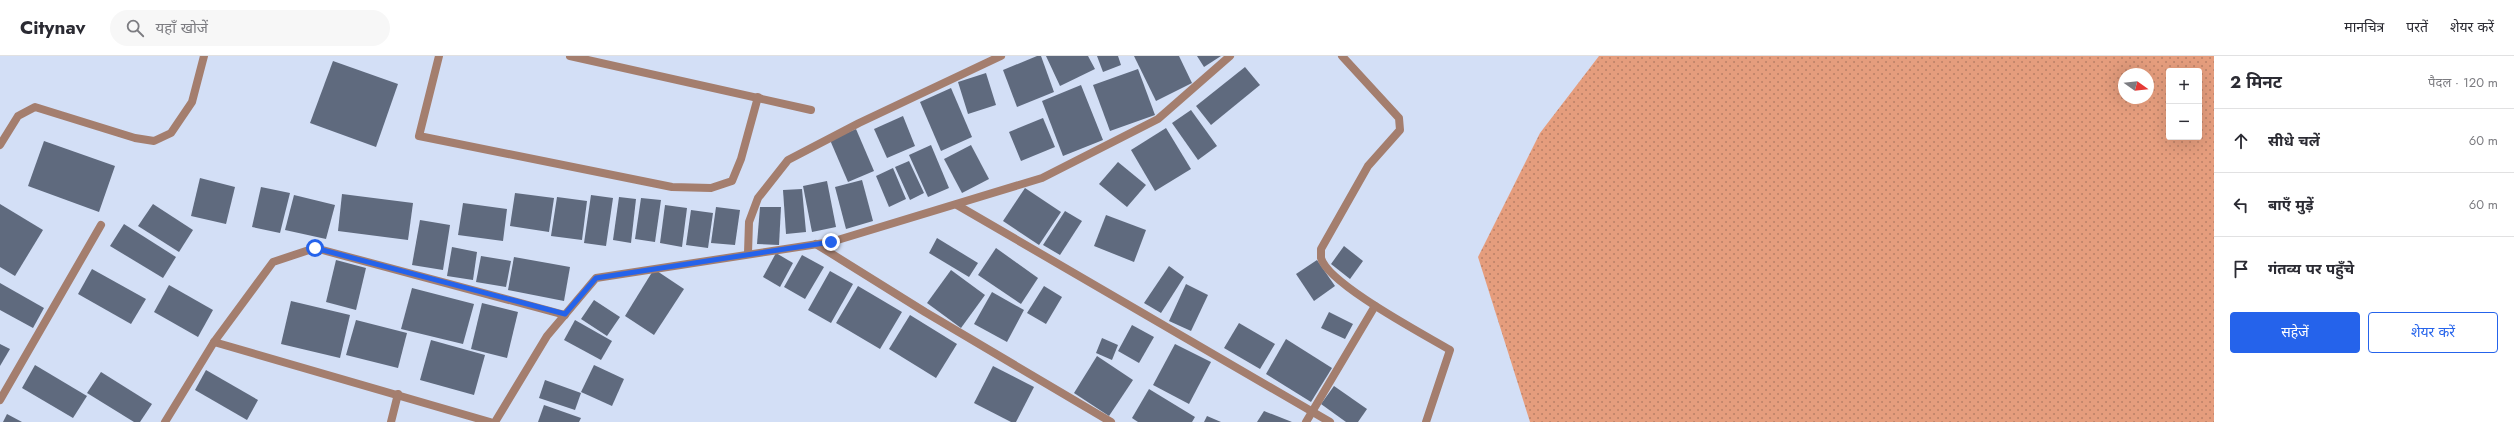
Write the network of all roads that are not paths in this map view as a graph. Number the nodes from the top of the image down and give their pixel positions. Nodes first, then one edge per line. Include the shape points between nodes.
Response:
1 (204, 56) edge
2 (439, 56) edge
3 (570, 56) edge
4 (1001, 56) edge
5 (1230, 56) edge
6 (1342, 56) edge
7 (758, 97) junction
8 (811, 110) dead end
9 (0, 145) edge
10 (957, 205) junction
11 (101, 225) dead end
12 (816, 244) junction
13 (748, 254) junction
14 (1375, 306) junction
15 (565, 314) junction
16 (214, 342) junction
17 (398, 394) junction
18 (0, 400) edge
19 (1313, 410) junction
20 (165, 422) edge
21 (392, 422) edge
22 (490, 422) edge
23 (495, 422) edge
24 (1111, 422) edge
25 (1306, 422) edge
26 (1330, 422) edge
27 (1426, 422) edge

1 - 9 street via 192,102 171,133 154,141 135,138 35,107 18,116
2 - 7 street via 419,136 672,187 711,188 732,180 741,159
3 - 7 street
4 - 13 street via 859,123 788,160 758,198 749,222
5 - 10 street via 1158,119 1042,178
6 - 14 street via 1399,118 1400,130 1368,166 1321,249 1321,259 1335,276
7 - 8 street
10 - 12 street
10 - 19 street
11 - 18 street
12 - 13 street
12 - 24 street
13 - 15 street via 596,278
14 - 19 street
14 - 27 street via 1450,350
15 - 16 street via 315,248 273,262
15 - 23 street via 547,336
16 - 17 street
16 - 20 street
17 - 21 street
17 - 22 street
19 - 25 street
19 - 26 street

